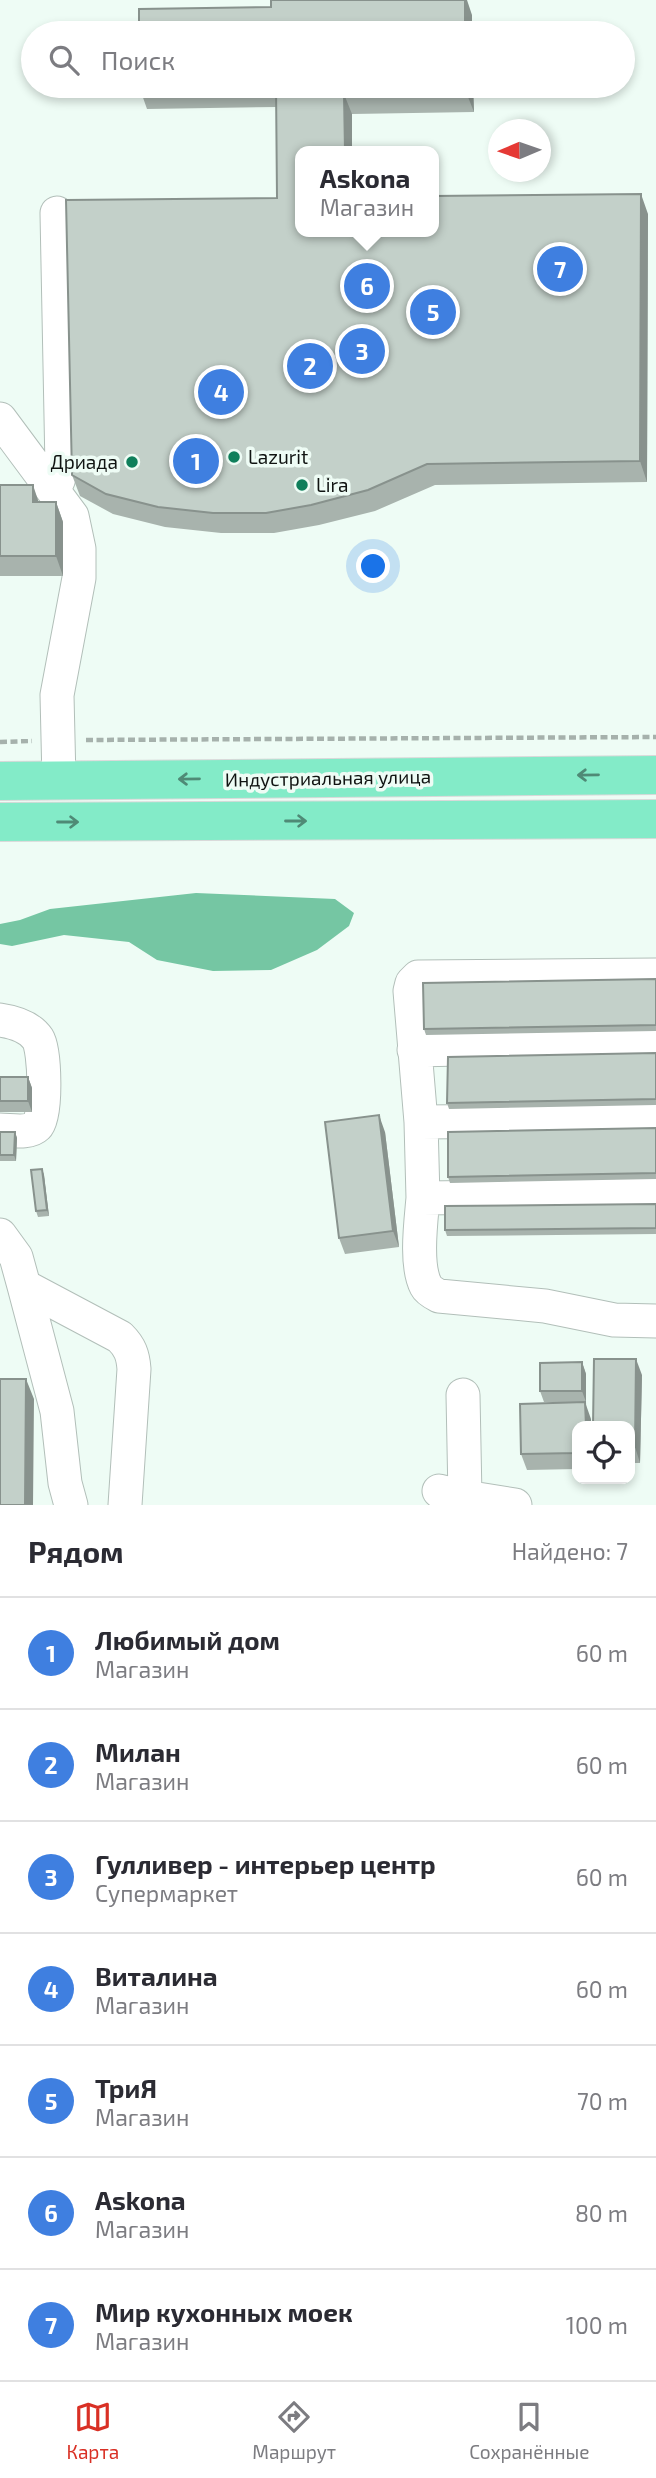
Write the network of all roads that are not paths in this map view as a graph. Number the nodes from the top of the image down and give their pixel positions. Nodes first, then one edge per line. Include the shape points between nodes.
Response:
1 (57, 213) dead end
2 (0, 419) edge
3 (51, 488) junction
4 (656, 775) edge
5 (0, 780) edge
6 (60, 780) junction
7 (656, 819) edge
8 (0, 822) edge
9 (656, 975) edge
10 (0, 1020) edge
11 (656, 1045) edge
12 (414, 1050) junction
13 (656, 1120) edge
14 (421, 1122) junction
15 (0, 1130) edge
16 (656, 1195) edge
17 (423, 1198) junction
18 (0, 1235) edge
19 (24, 1286) junction
20 (656, 1321) edge
21 (12, 1380) edge
22 (49, 1381) junction
23 (463, 1395) dead end
24 (71, 1505) edge
25 (125, 1505) edge
26 (515, 1505) edge

1 - 3 lane via 62,467
2 - 3 lane
3 - 6 lane via 72,516 79,549 79,578 57,695
4 -> 6 main road, Индустриальная улица
5 - 6 main road, Индустриальная улица
8 -> 7 main road
9 - 12 lane via 418,977 410,991
10 - 15 lane via 24,1027 40,1042 43,1107 37,1127
11 - 12 lane
12 - 14 lane
13 - 14 lane
14 - 17 lane
16 - 17 lane
17 - 20 lane via 422,1268 426,1287 439,1296 545,1306 614,1320
18 - 19 lane via 16,1257
19 - 22 lane
19 - 25 lane via 120,1337 128,1346 133,1357
21 - 22 lane
22 - 24 lane
23 - 26 lane via 452,1494

